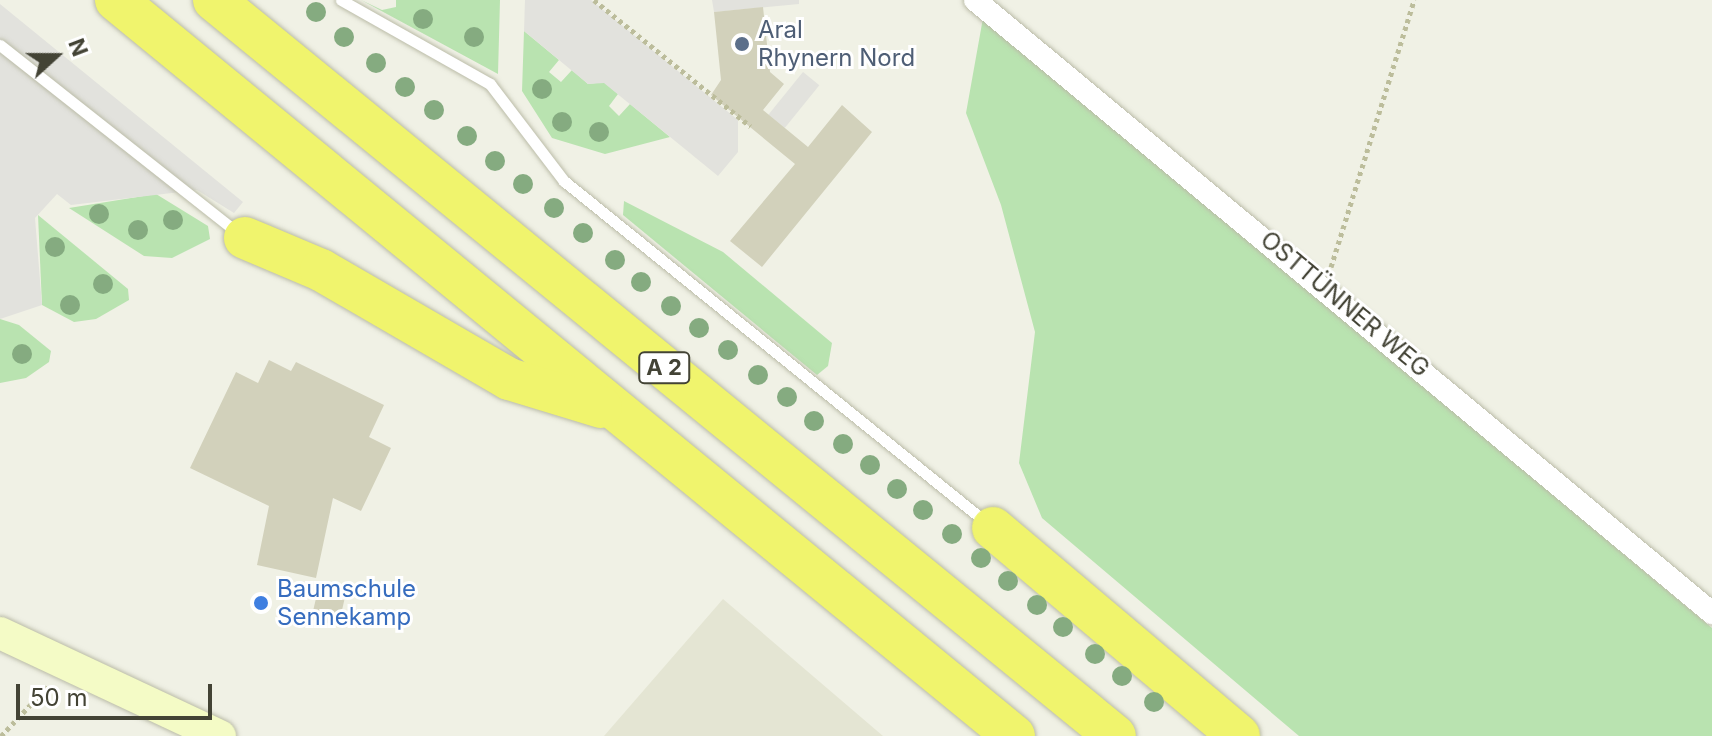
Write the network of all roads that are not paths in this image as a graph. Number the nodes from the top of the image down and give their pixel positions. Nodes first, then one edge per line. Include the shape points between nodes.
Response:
1 (116, 0) edge
2 (214, 0) edge
3 (341, 0) edge
4 (975, 0) edge
5 (0, 45) edge
6 (245, 238) joint
7 (622, 413) junction
8 (993, 528) joint
9 (1712, 613) edge
10 (0, 633) edge
11 (220, 736) edge
12 (1014, 736) edge
13 (1115, 736) edge
14 (1239, 736) edge

1 - 7 highway, A 2
2 - 13 highway, A 2
3 - 8 lane via 490,84 564,181
4 - 9 street, OSTTÜNNER WEG
5 - 6 lane via 172,187
6 - 7 highway via 321,270 509,379
7 - 12 highway, A 2
8 - 14 highway
10 - 11 main road

